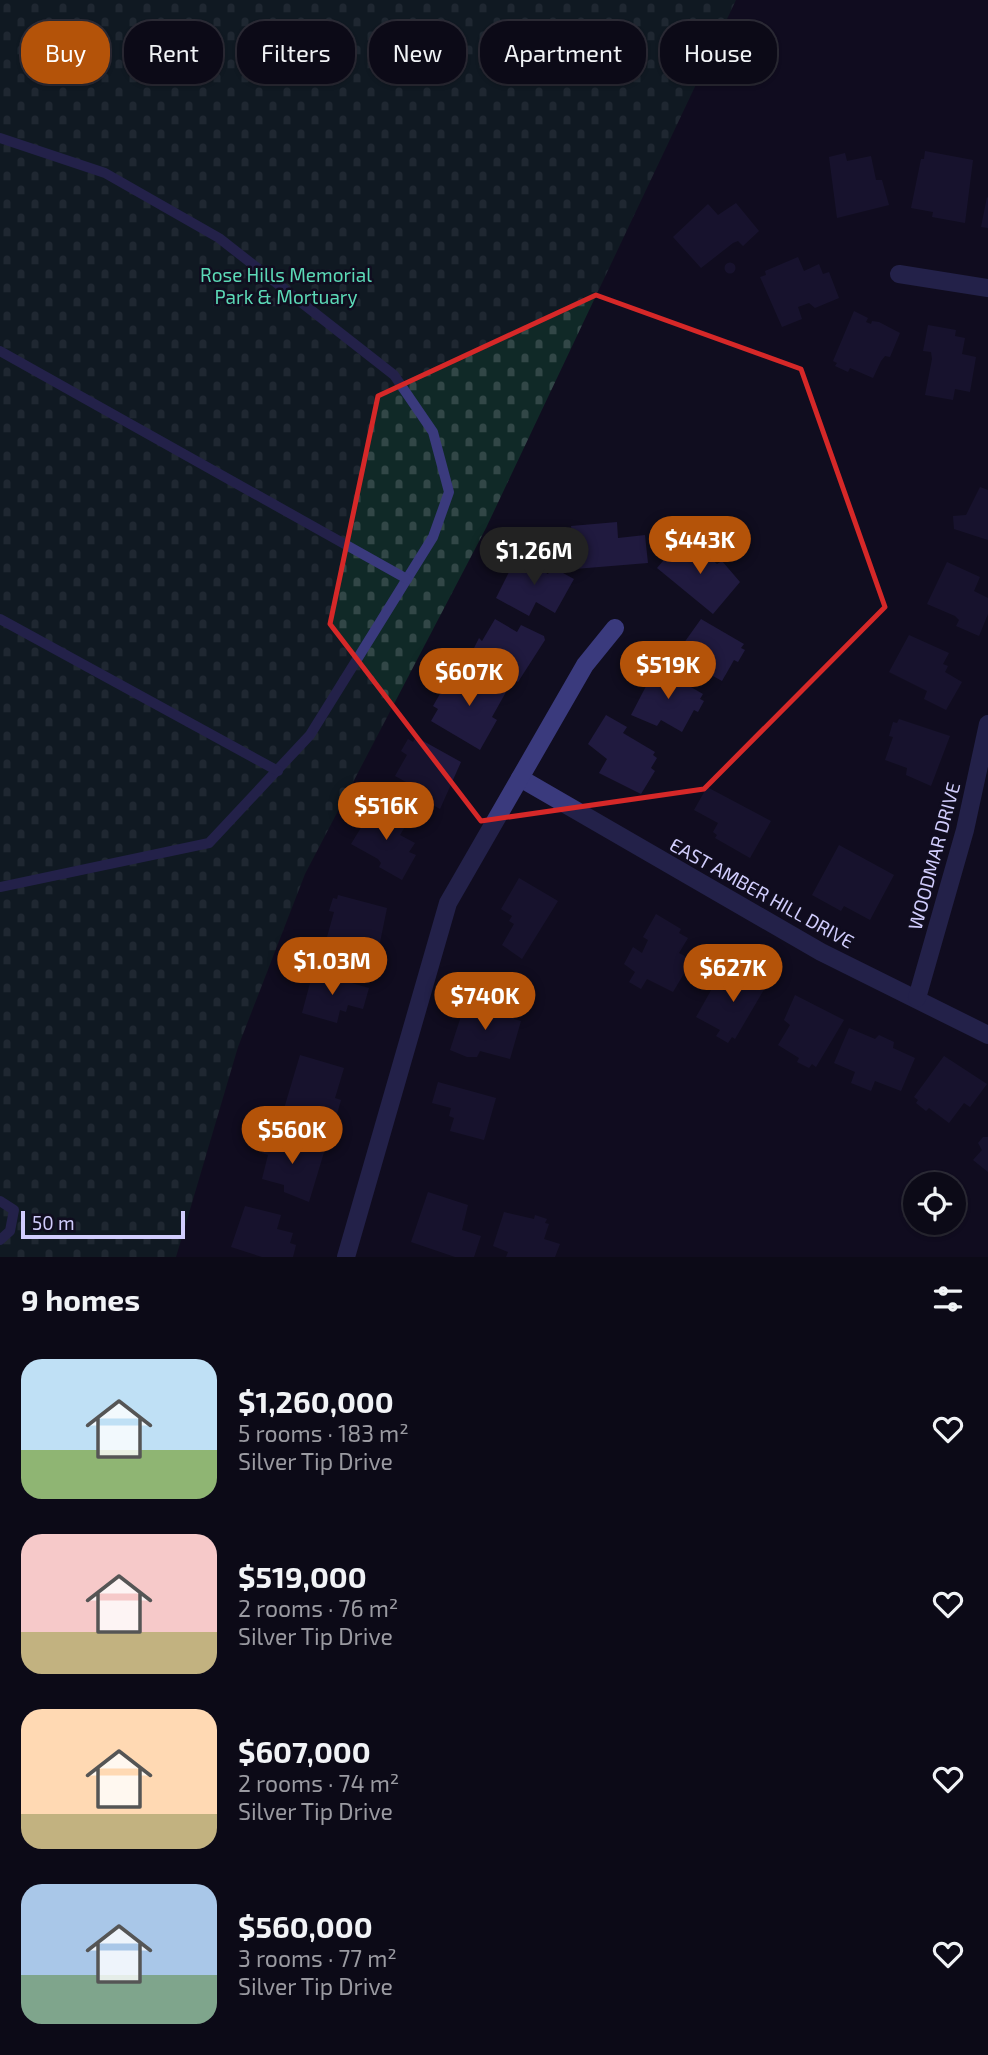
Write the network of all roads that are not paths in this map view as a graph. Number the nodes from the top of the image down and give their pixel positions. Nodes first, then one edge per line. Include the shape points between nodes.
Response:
1 (0, 138) edge
2 (899, 274) dead end
3 (988, 288) edge
4 (0, 351) edge
5 (407, 579) junction
6 (0, 619) edge
7 (615, 628) dead end
8 (988, 724) edge
9 (278, 771) junction
10 (520, 778) junction
11 (0, 887) edge
12 (917, 998) junction
13 (988, 1035) edge
14 (0, 1202) edge
15 (0, 1240) edge
16 (346, 1257) edge

1 - 5 lane via 105,173 219,238 394,374 433,432 449,492 433,537
2 - 3 street
4 - 5 lane
5 - 9 lane via 310,735
6 - 9 lane
7 - 10 street via 584,665
8 - 12 street, WOODMAR DRIVE via 965,830
9 - 11 lane via 209,843
10 - 12 street, EAST AMBER HILL DRIVE via 821,952
10 - 16 street via 448,903
12 - 13 street, EAST AMBER HILL DRIVE
14 - 15 lane via 13,1209 10,1231

